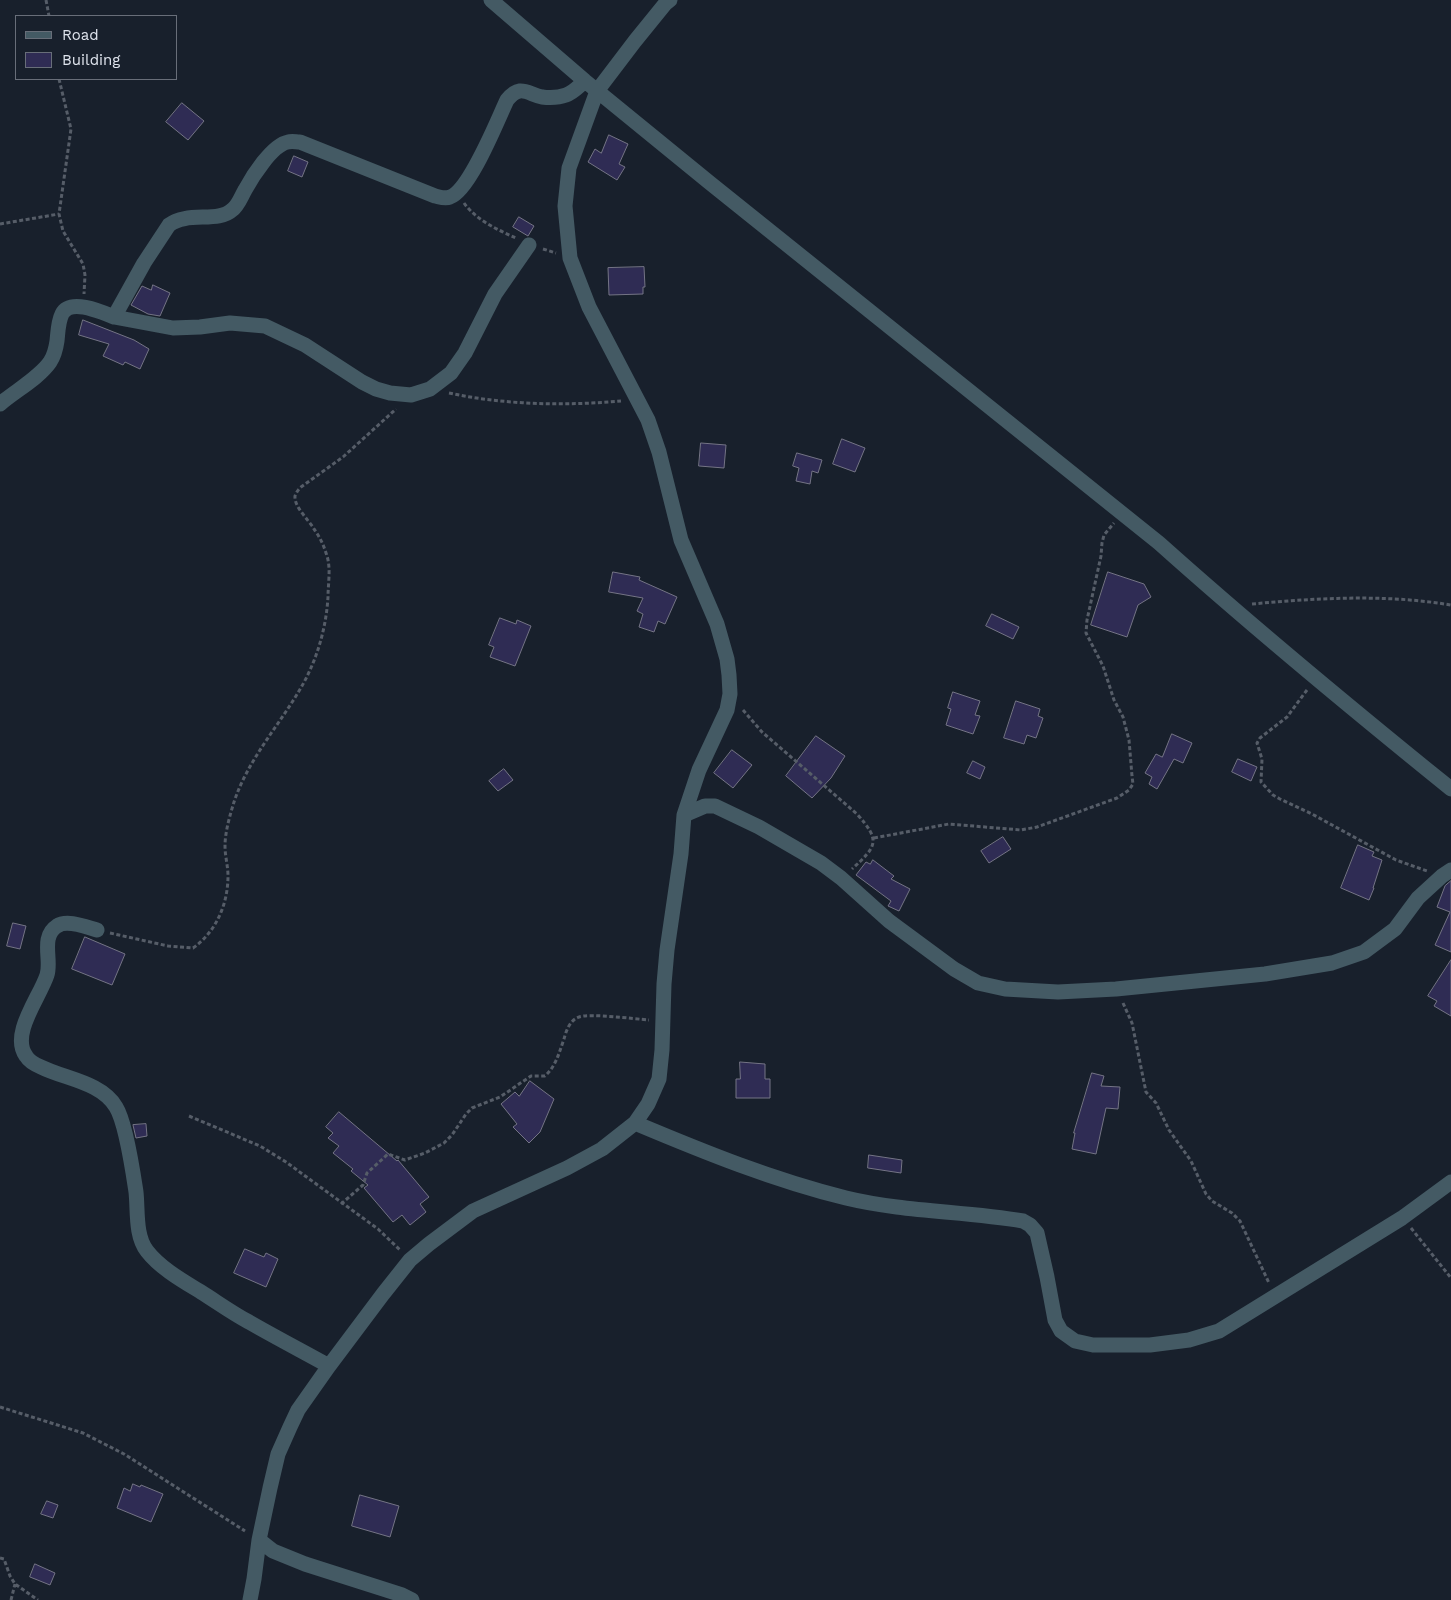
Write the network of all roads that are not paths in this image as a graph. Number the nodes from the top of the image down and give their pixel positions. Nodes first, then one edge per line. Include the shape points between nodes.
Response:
1 (491, 0) edge
2 (670, 0) edge
3 (585, 81) junction
4 (597, 91) junction
5 (529, 244) road end
6 (114, 317) junction
7 (0, 404) edge
8 (1451, 789) edge
9 (684, 815) junction
10 (1447, 873) edge
11 (97, 930) road end
12 (635, 1123) junction
13 (1451, 1182) edge
14 (328, 1366) junction
15 (259, 1540) junction
16 (250, 1600) edge
17 (412, 1600) edge

1 - 3 street
2 - 4 street
3 - 4 street
3 - 6 street via 569,95 558,97 522,90 512,94 468,180 450,197 435,196 300,142 279,146 270,154 233,210 224,216 184,218 169,225
4 - 8 street via 1159,543 1314,678
4 - 9 street via 569,168 565,206 570,258 590,307 648,420 681,540 717,624 727,659 730,694 723,720 699,770
5 - 6 street via 495,294 451,373 430,389 412,395 376,389 305,345 265,326 230,323 173,328
6 - 7 street via 83,307 68,308 62,313 50,362
9 - 10 street via 705,806 725,809 821,863 889,921 954,969 978,983 1005,988 1058,992 1116,989 1266,974 1332,963 1364,952 1396,929 1418,898
9 - 12 street via 666,950 659,1079
11 - 14 street via 65,923 52,930 47,946 47,974 22,1036 26,1057 51,1073 94,1087 116,1107 124,1131 136,1191 140,1234 146,1250 161,1264 247,1322
12 - 13 street via 743,1167 847,1198 890,1206 1023,1220 1037,1234 1055,1320 1061,1331 1075,1341 1093,1346 1150,1345 1189,1340 1218,1331 1402,1218
12 - 14 street via 602,1149 473,1211 428,1244 410,1260
14 - 15 street via 298,1410 282,1445
15 - 16 street
15 - 17 street via 273,1552

